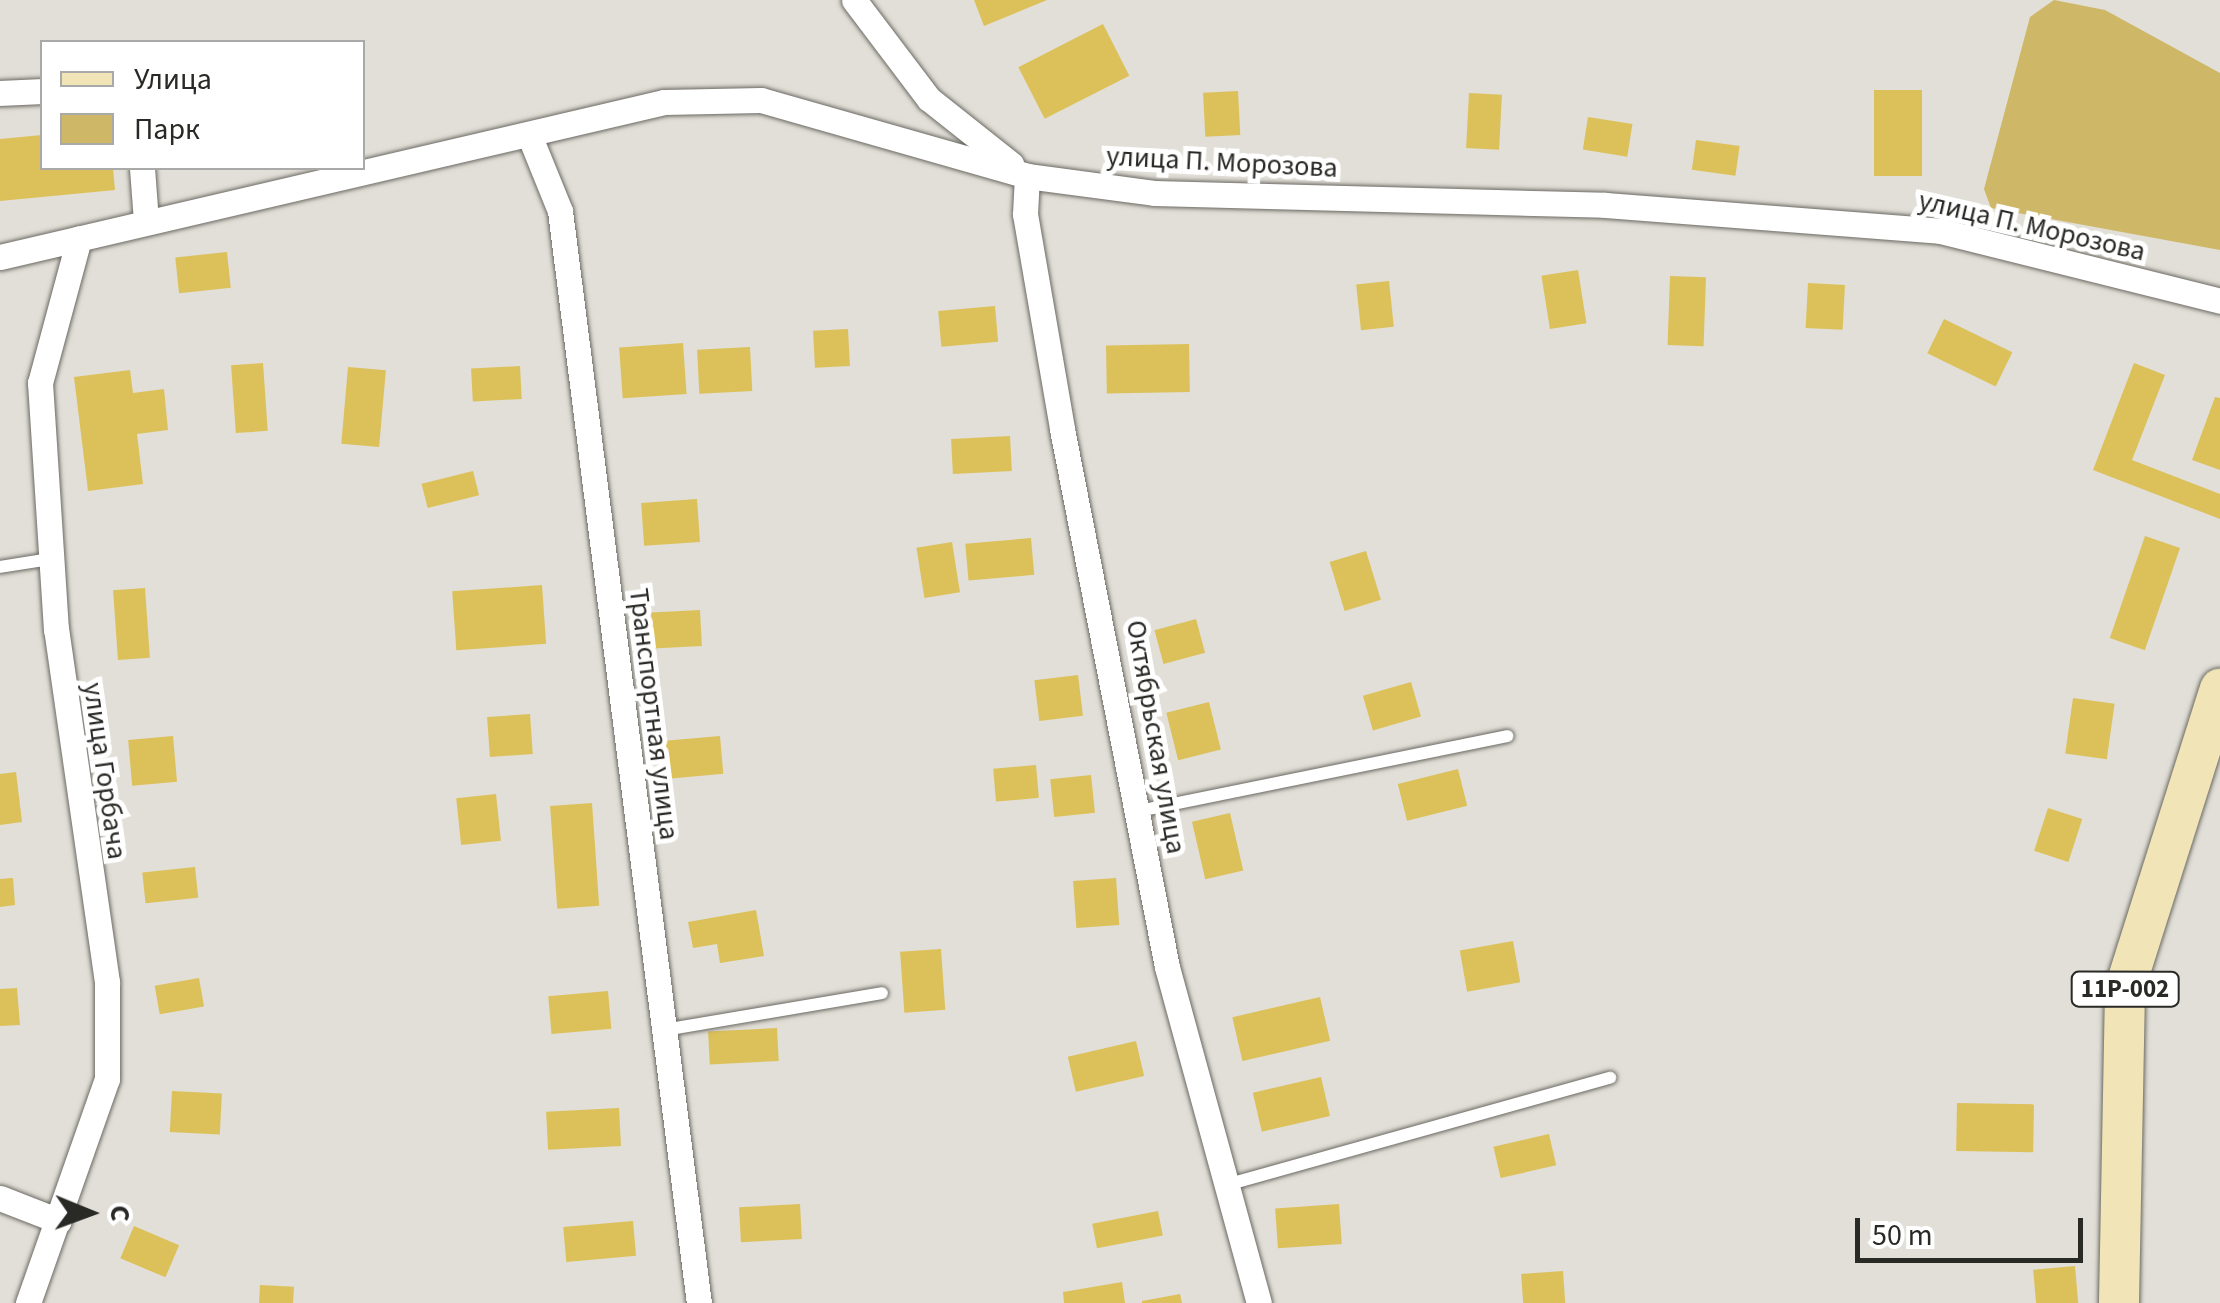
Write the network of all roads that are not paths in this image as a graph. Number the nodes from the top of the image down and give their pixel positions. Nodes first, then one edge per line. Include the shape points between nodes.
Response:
1 (854, 0) edge
2 (40, 91) edge
3 (0, 94) edge
4 (530, 137) junction
5 (142, 170) edge
6 (1027, 176) junction
7 (146, 221) junction
8 (79, 238) junction
9 (0, 256) edge
10 (2220, 301) edge
11 (50, 559) junction
12 (0, 567) edge
13 (2220, 689) edge
14 (1507, 736) dead end
15 (1139, 811) junction
16 (882, 993) dead end
17 (664, 1030) junction
18 (1610, 1078) dead end
19 (1226, 1186) junction
20 (0, 1198) edge
21 (59, 1221) junction
22 (28, 1303) edge
23 (699, 1303) edge
24 (1258, 1303) edge
25 (2119, 1303) edge

1 - 6 street via 929,99
2 - 3 street
4 - 6 street, улица П. Морозова via 664,102 762,100
4 - 7 street, улица П. Морозова
4 - 17 street, Транспортная улица via 560,210
5 - 7 street
6 - 10 street, улица П. Морозова via 1154,193 1811,218 1940,231
6 - 15 street, Октябрьская улица via 1025,214 1062,429
7 - 8 street, улица П. Морозова
8 - 9 street, улица П. Морозова
8 - 11 street, улица Горбача via 40,383
11 - 12 lane
11 - 21 street, улица Горбача via 107,982 108,1079
13 - 25 main road, 11Р-002 via 2125,988
14 - 15 lane
15 - 19 street, Октябрьская улица via 1167,967
16 - 17 lane
17 - 23 street, Транспортная улица
18 - 19 lane
19 - 24 street, Октябрьская улица
20 - 21 street
21 - 22 street, улица Горбача

